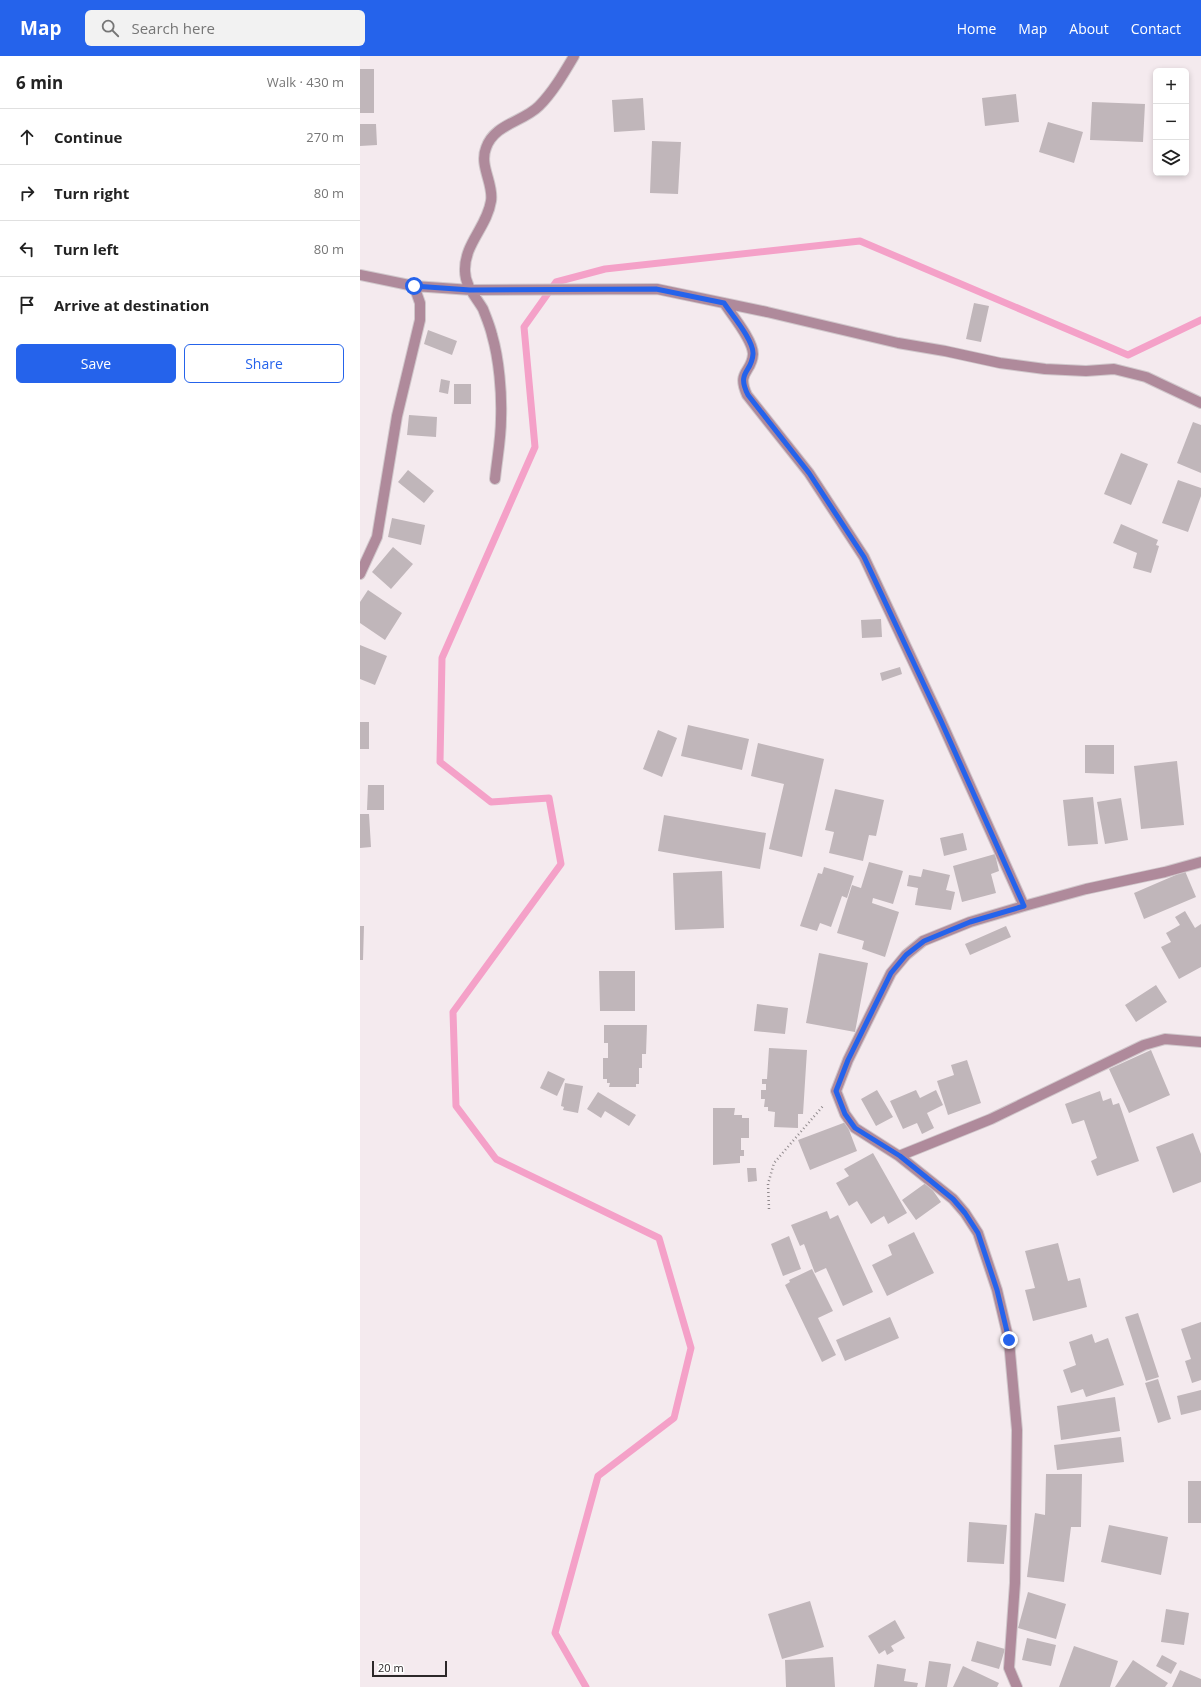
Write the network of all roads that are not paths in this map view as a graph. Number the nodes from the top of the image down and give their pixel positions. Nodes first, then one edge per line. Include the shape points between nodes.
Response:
1 (574, 56) edge
2 (360, 275) edge
3 (414, 286) junction
4 (470, 290) junction
5 (724, 303) junction
6 (1201, 403) edge
7 (495, 479) dead end
8 (360, 574) edge
9 (1201, 862) edge
10 (1024, 906) junction
11 (1201, 1042) edge
12 (900, 1156) junction
13 (1017, 1687) edge

1 - 4 street via 566,71 539,106 499,130 485,148 484,161 491,201 468,249 465,261 465,273
2 - 3 street
3 - 4 street
3 - 8 street via 420,303 420,320 398,416 377,537
4 - 5 street via 656,289
4 - 7 street via 483,309 497,358 501,420
5 - 6 street via 898,343 1000,363 1045,369 1114,370 1146,377
5 - 10 street via 750,342 753,354 743,378 743,386 809,473 864,557
9 - 10 street
10 - 12 street via 970,922 924,941 906,955 891,973 848,1060 836,1091 845,1114 855,1128
11 - 12 street via 1165,1039 1144,1045 991,1119
12 - 13 street via 953,1199 978,1233 997,1290 1009,1340 1017,1430 1015,1583 1009,1668

